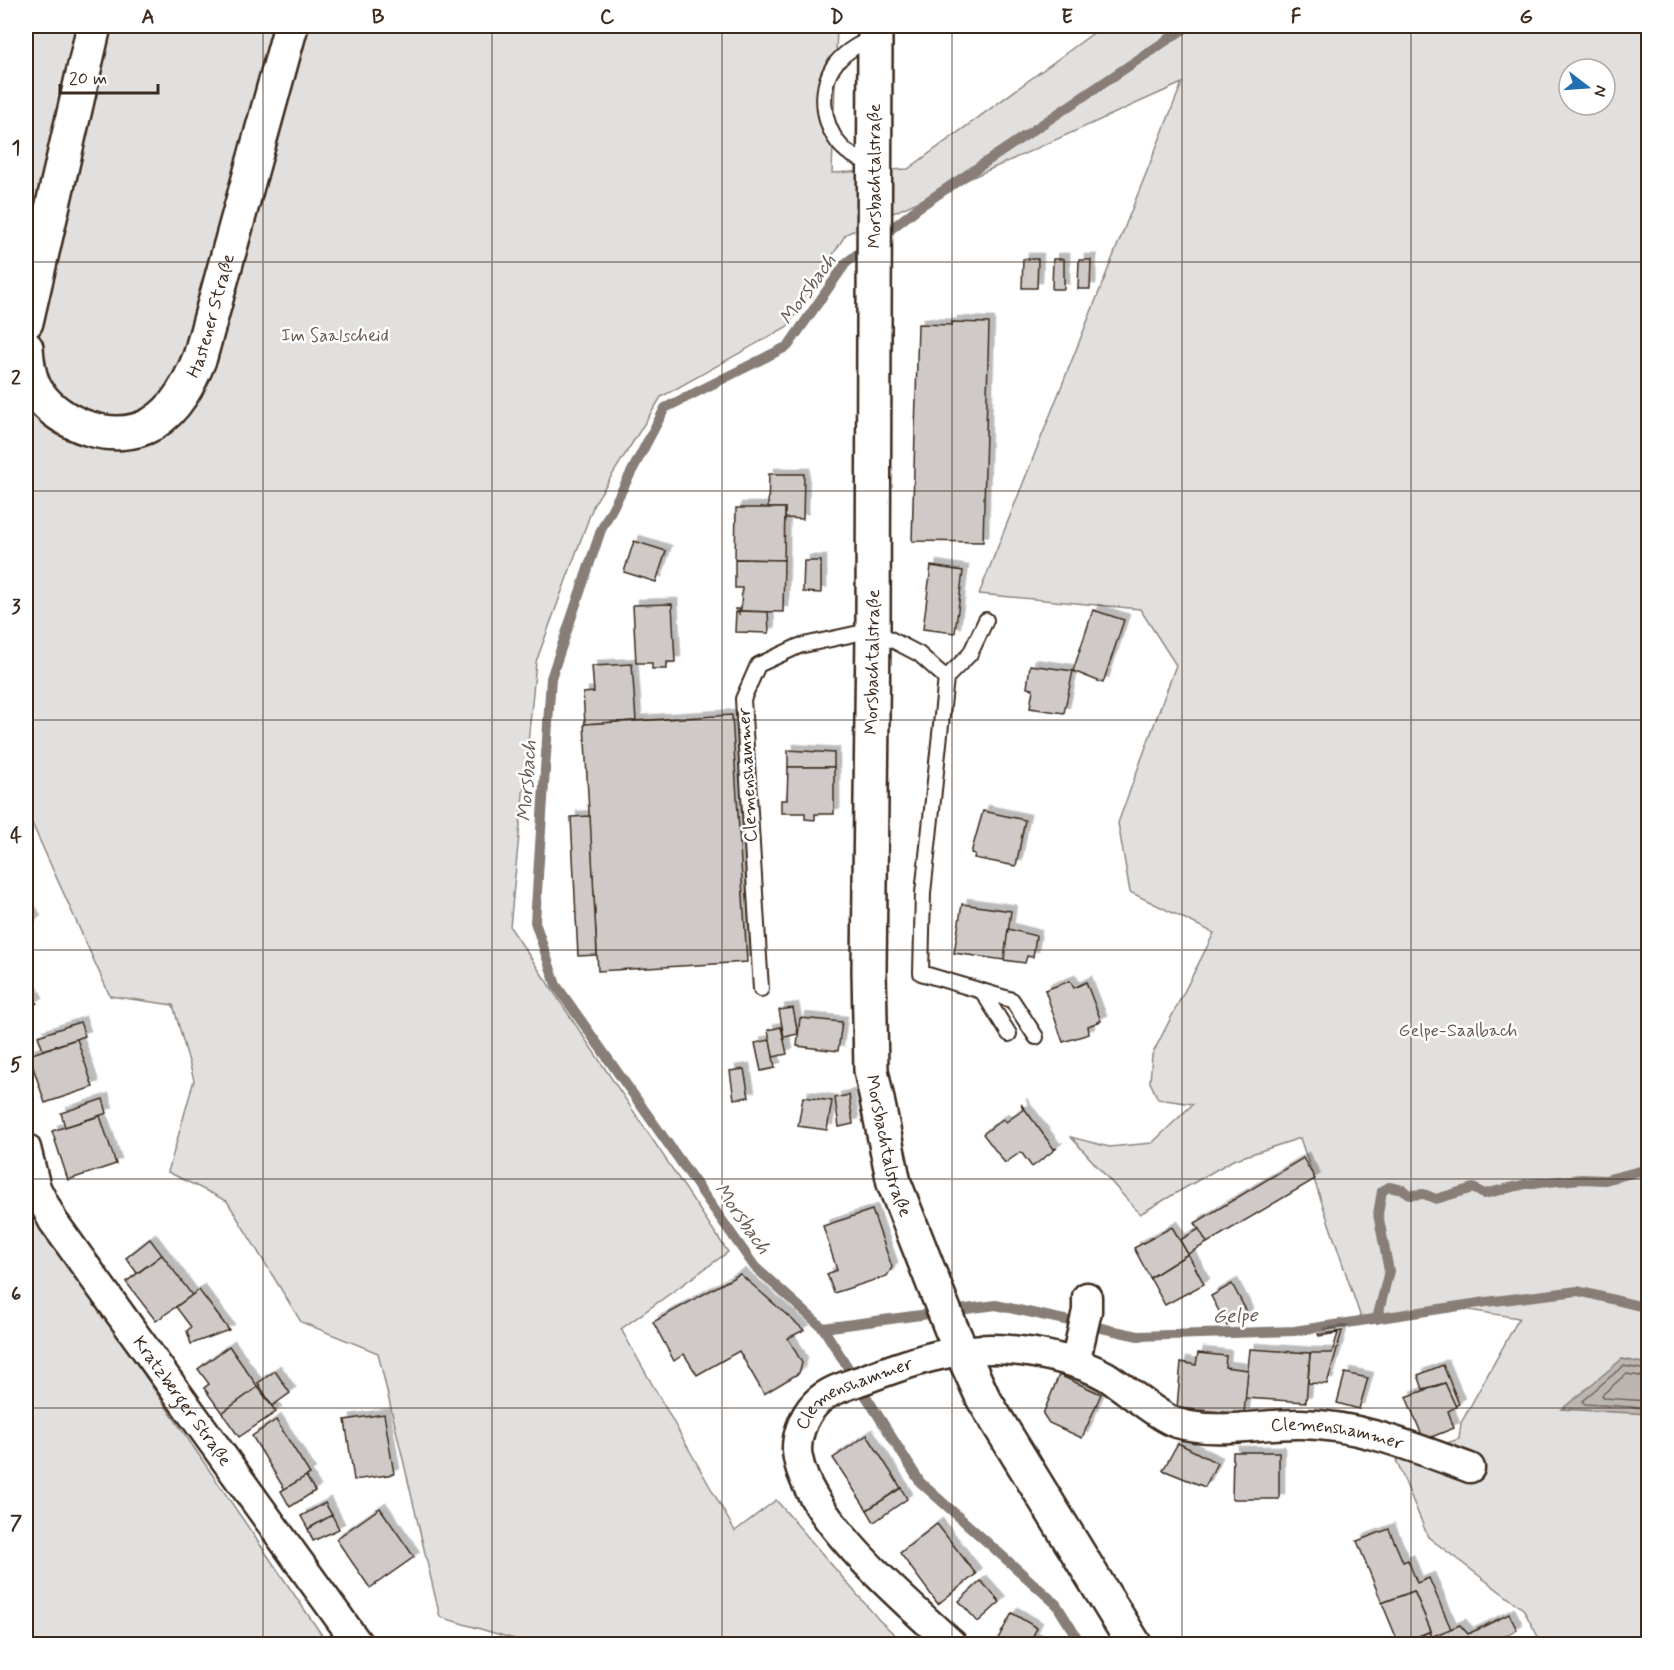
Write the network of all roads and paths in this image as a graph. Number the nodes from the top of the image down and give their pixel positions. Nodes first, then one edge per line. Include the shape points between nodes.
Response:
1 (94, 26) edge
2 (291, 26) edge
3 (874, 31) edge
4 (875, 165) junction
5 (26, 322) edge
6 (26, 348) edge
7 (986, 620) dead end
8 (873, 630) junction
9 (946, 678) junction
10 (761, 989) dead end
11 (982, 991) junction
12 (1009, 1034) dead end
13 (1036, 1037) dead end
14 (26, 1148) edge
15 (1087, 1304) dead end
16 (956, 1339) junction
17 (1074, 1363) junction
18 (1470, 1468) dead end
19 (358, 1644) edge
20 (952, 1644) edge
21 (1134, 1644) edge

1 - 5 main road
2 - 6 main road, Hastener Straße via 200,357 176,404 152,424 128,432 74,424 57,414 36,391 27,366
3 - 4 main road, Morsbachtalstraße
3 - 4 lane via 834,65 825,88 824,113 833,136 850,154
4 - 8 main road, Morsbachtalstraße
7 - 9 lane via 970,654
8 - 9 lane via 919,654
8 - 10 lane, Clemenshammer via 799,646 758,665 743,699
8 - 16 main road, Morsbachtalstraße via 868,969 871,1070 894,1183
9 - 11 lane via 923,893 921,973
11 - 12 lane
11 - 13 lane via 1012,1000
14 - 19 street, Kratzberger Straße via 36,1188 53,1221
15 - 17 street
16 - 17 street, Clemenshammer
16 - 20 street, Clemenshammer via 919,1359 833,1392 816,1403 797,1441 805,1480 818,1503 875,1573
16 - 21 main road via 984,1398
17 - 18 street, Clemenshammer via 1105,1375 1176,1423 1238,1430 1300,1424 1347,1428 1385,1437

